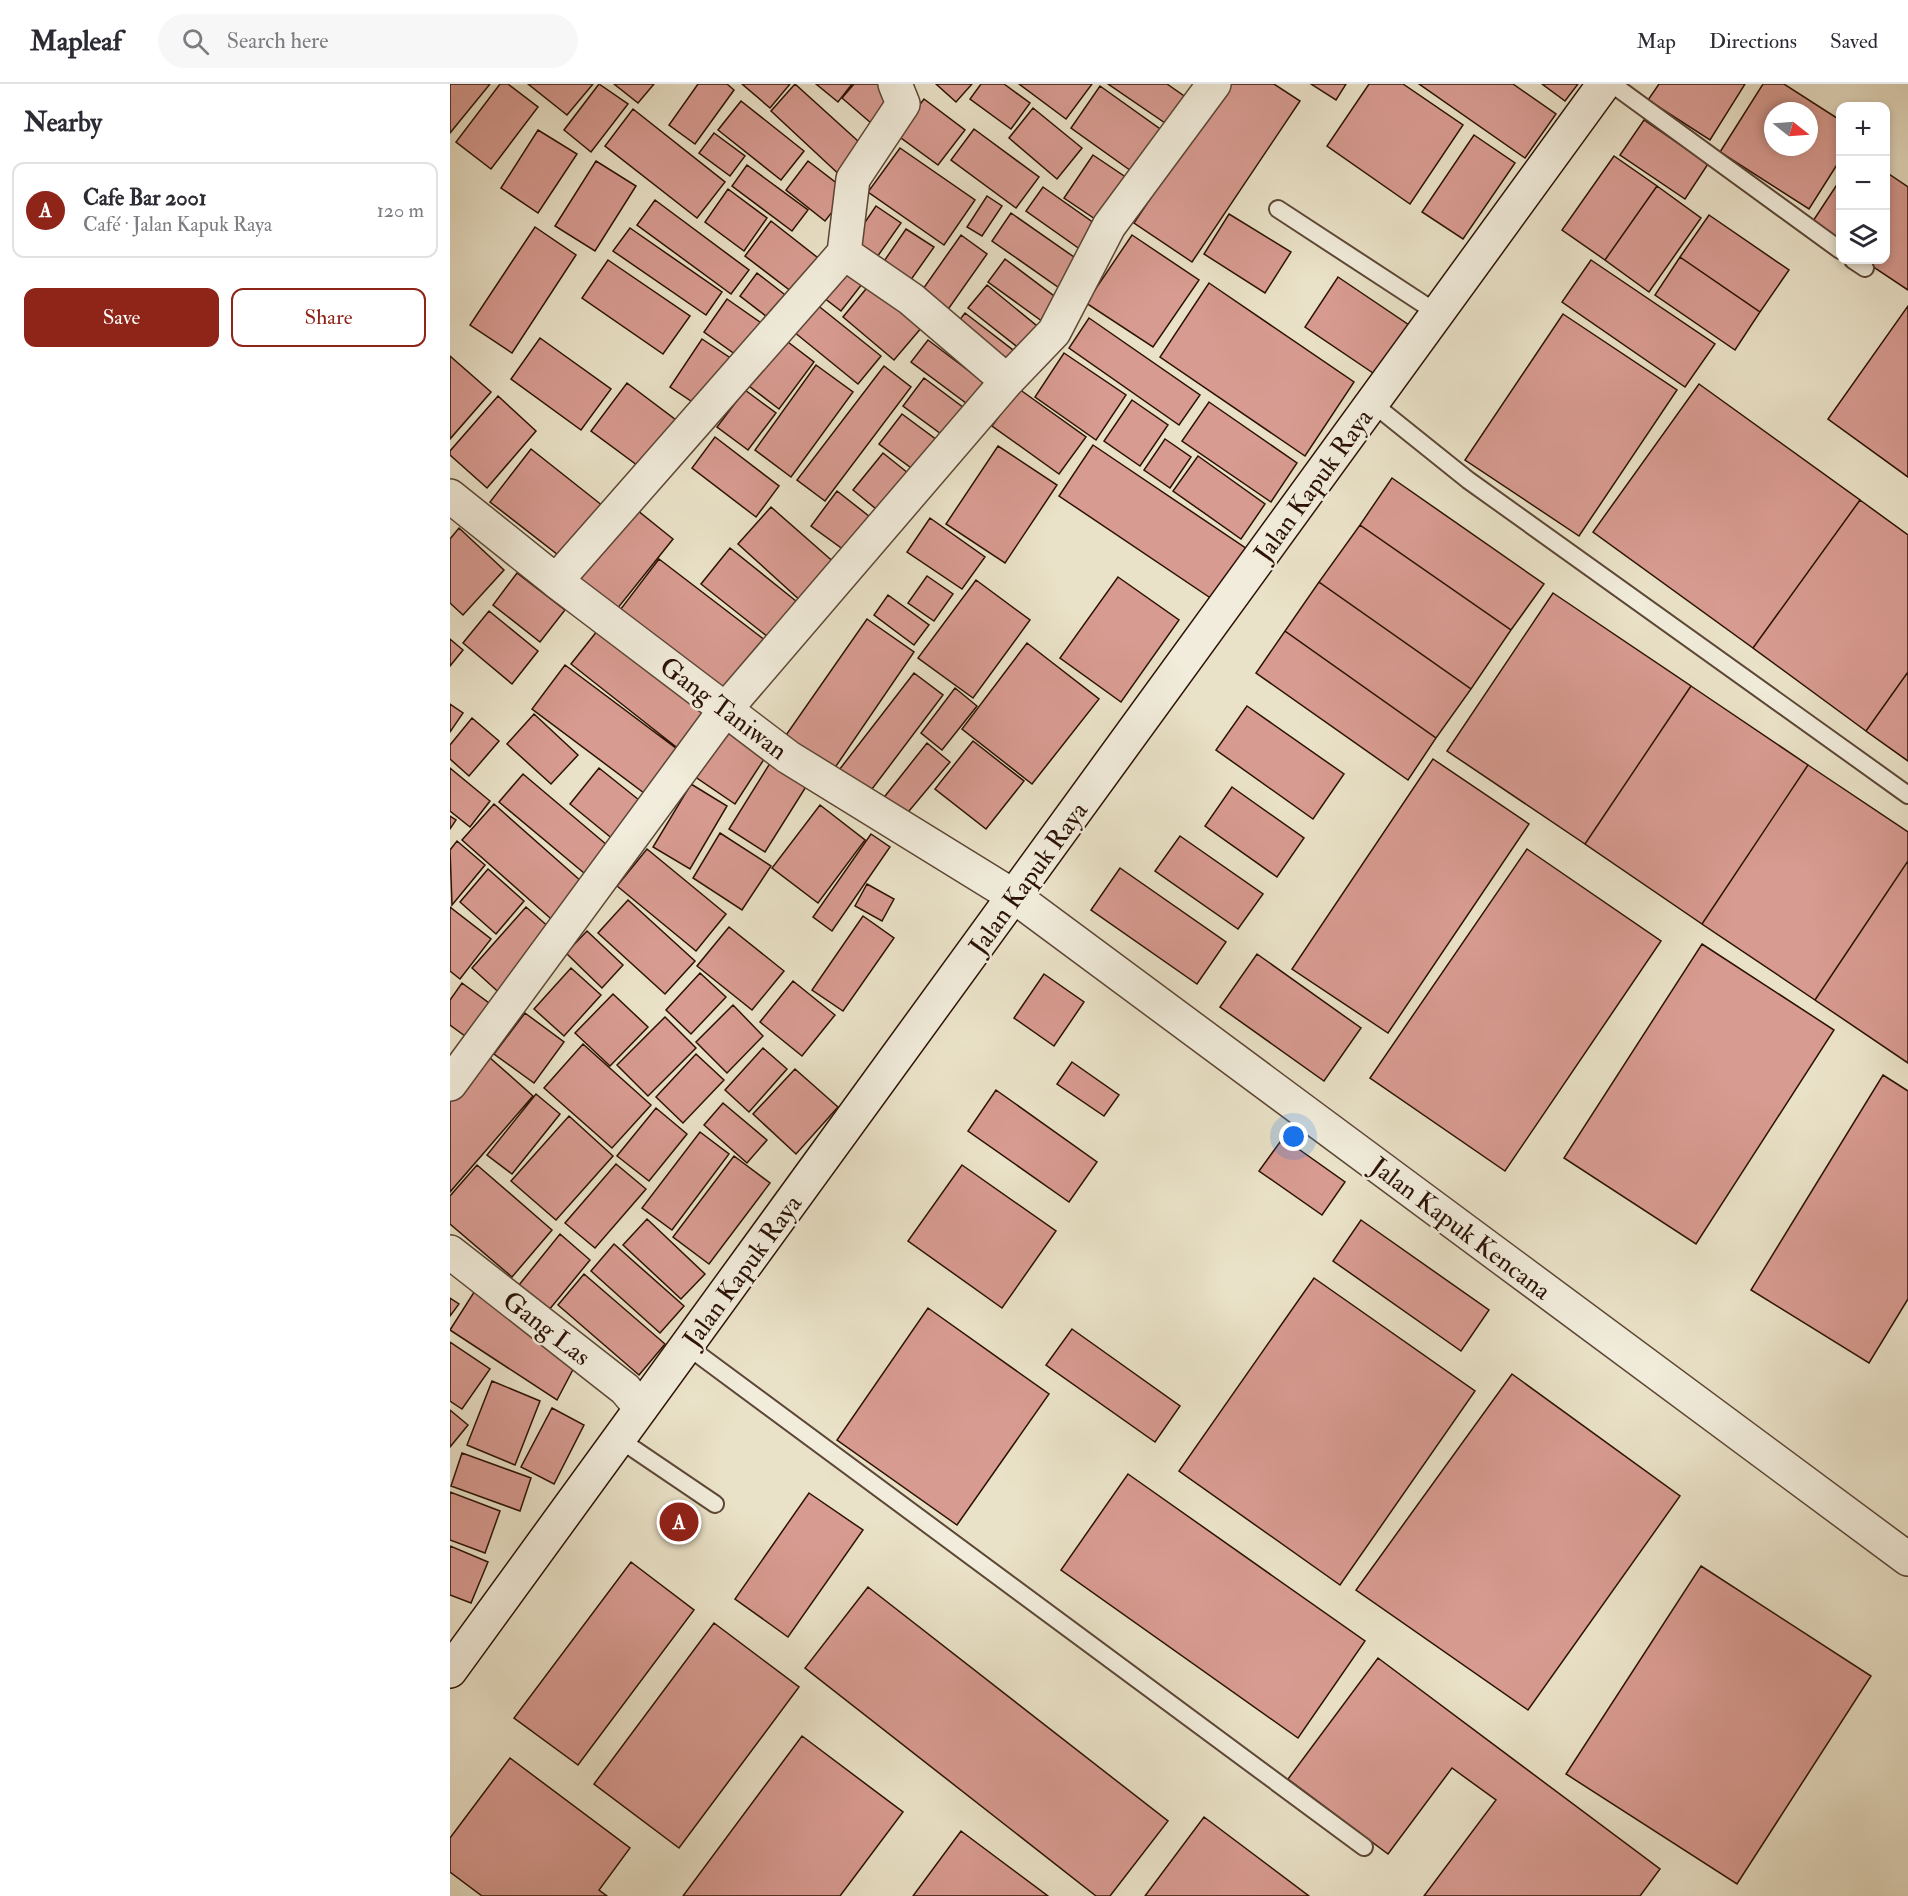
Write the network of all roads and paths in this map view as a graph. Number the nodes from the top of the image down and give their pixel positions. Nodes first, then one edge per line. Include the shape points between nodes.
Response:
1 (896, 84) edge
2 (1214, 84) edge
3 (1604, 84) edge
4 (1611, 84) edge
5 (1278, 209) dead end
6 (1836, 247) edge
7 (844, 253) junction
8 (1437, 313) junction
9 (1007, 381) junction
10 (1372, 403) junction
11 (450, 496) edge
12 (556, 580) junction
13 (725, 710) junction
14 (1908, 795) edge
15 (1015, 897) junction
16 (450, 1084) edge
17 (450, 1252) edge
18 (687, 1346) junction
19 (641, 1408) junction
20 (619, 1439) junction
21 (715, 1504) dead end
22 (1908, 1559) edge
23 (450, 1671) edge
24 (1364, 1847) dead end

1 - 7 street via 903,104 853,179
2 - 9 street via 1108,226 1054,332
3 - 8 street, Jalan Kapuk Raya
4 - 6 lane
5 - 8 lane
7 - 9 street via 911,299
7 - 12 street
8 - 10 street, Jalan Kapuk Raya
9 - 13 street
10 - 14 lane via 1468,480
10 - 15 street, Jalan Kapuk Raya
11 - 12 street, Gang Taniwan
12 - 13 street, Gang Taniwan
13 - 15 street, Gang Taniwan via 788,757
13 - 16 street
15 - 18 street, Jalan Kapuk Raya
15 - 22 street, Jalan Kapuk Kencana
17 - 19 street, Gang Las via 625,1389
18 - 19 street, Jalan Kapuk Raya
18 - 24 lane
19 - 20 street, Jalan Kapuk Raya
20 - 21 lane
20 - 23 street, Jalan Kapuk Raya

